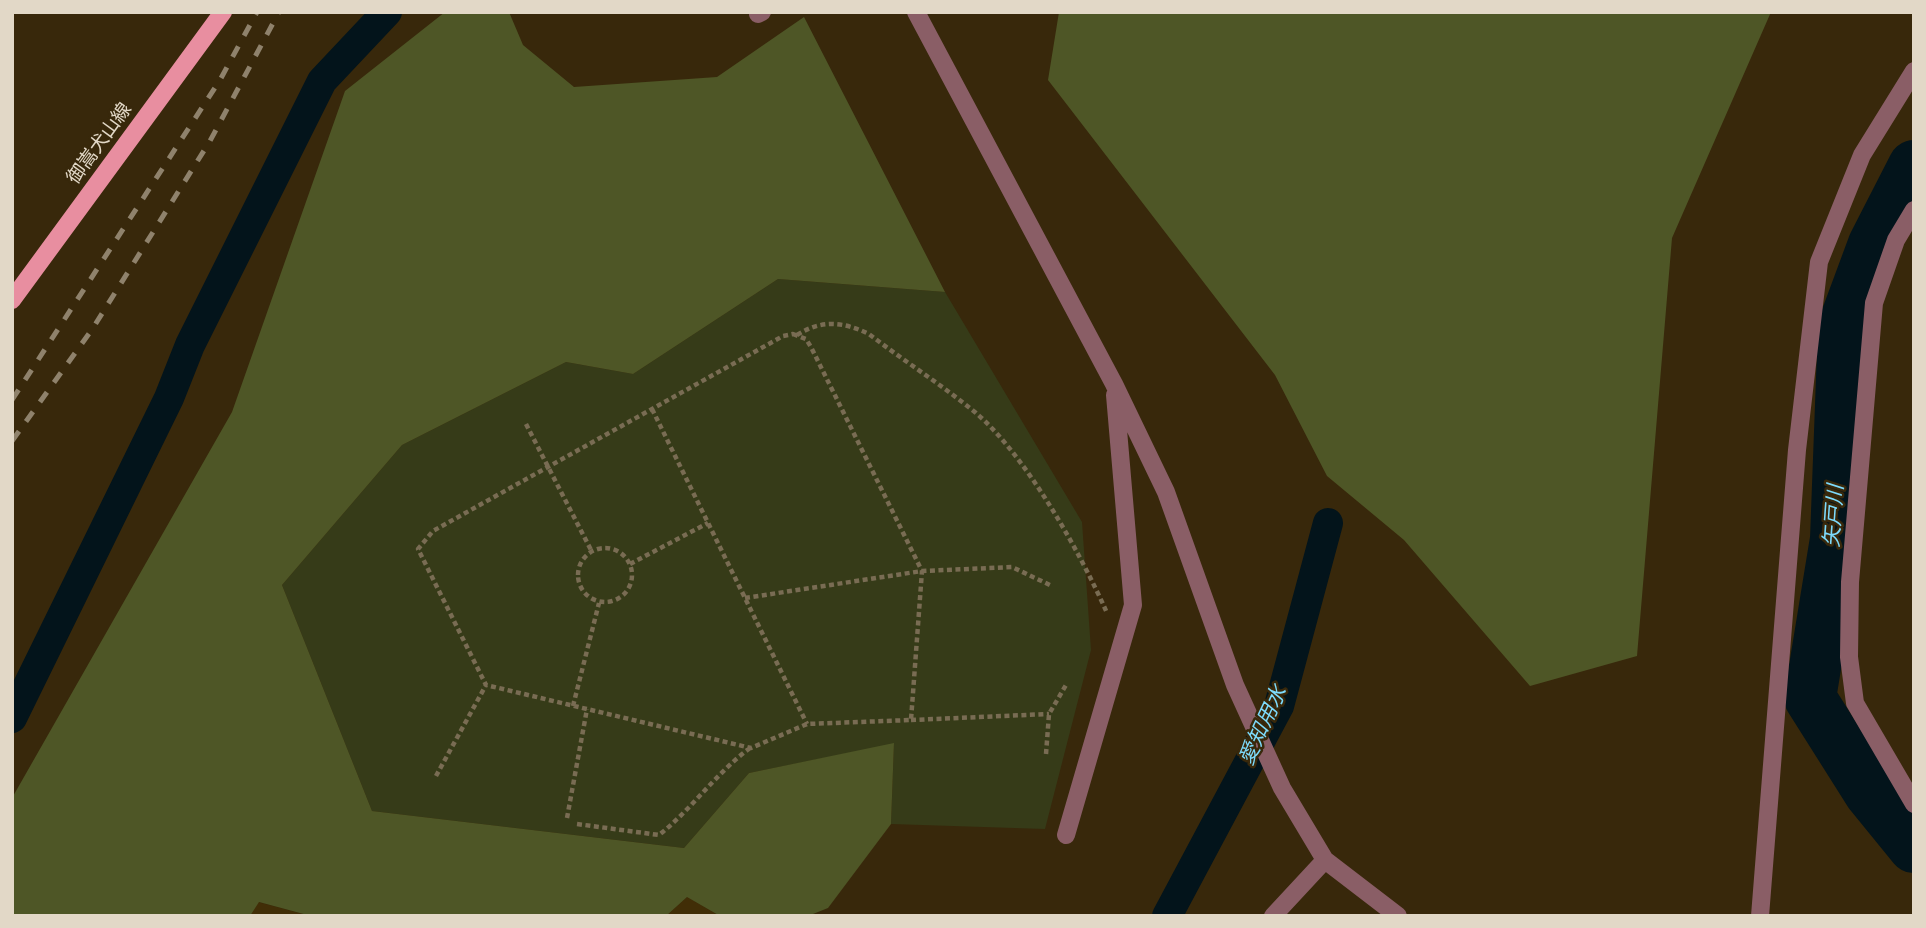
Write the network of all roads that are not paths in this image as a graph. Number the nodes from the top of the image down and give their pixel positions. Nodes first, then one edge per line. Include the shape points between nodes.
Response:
1 (222, 12) edge
2 (916, 12) edge
3 (1914, 71) edge
4 (1914, 210) edge
5 (12, 300) edge
6 (1114, 384) junction
7 (1914, 804) edge
8 (1066, 835) dead end
9 (1325, 860) junction
10 (1273, 916) edge
11 (1398, 916) edge
12 (1760, 916) edge

1 - 5 main road, 御嵩犬山線
2 - 6 street
3 - 12 street via 1862,156 1819,262 1796,463
4 - 7 street via 1896,240 1874,303 1850,582 1849,657 1855,703
6 - 8 street via 1133,605
6 - 9 street via 1166,492 1235,685 1282,788
9 - 10 street
9 - 11 street

